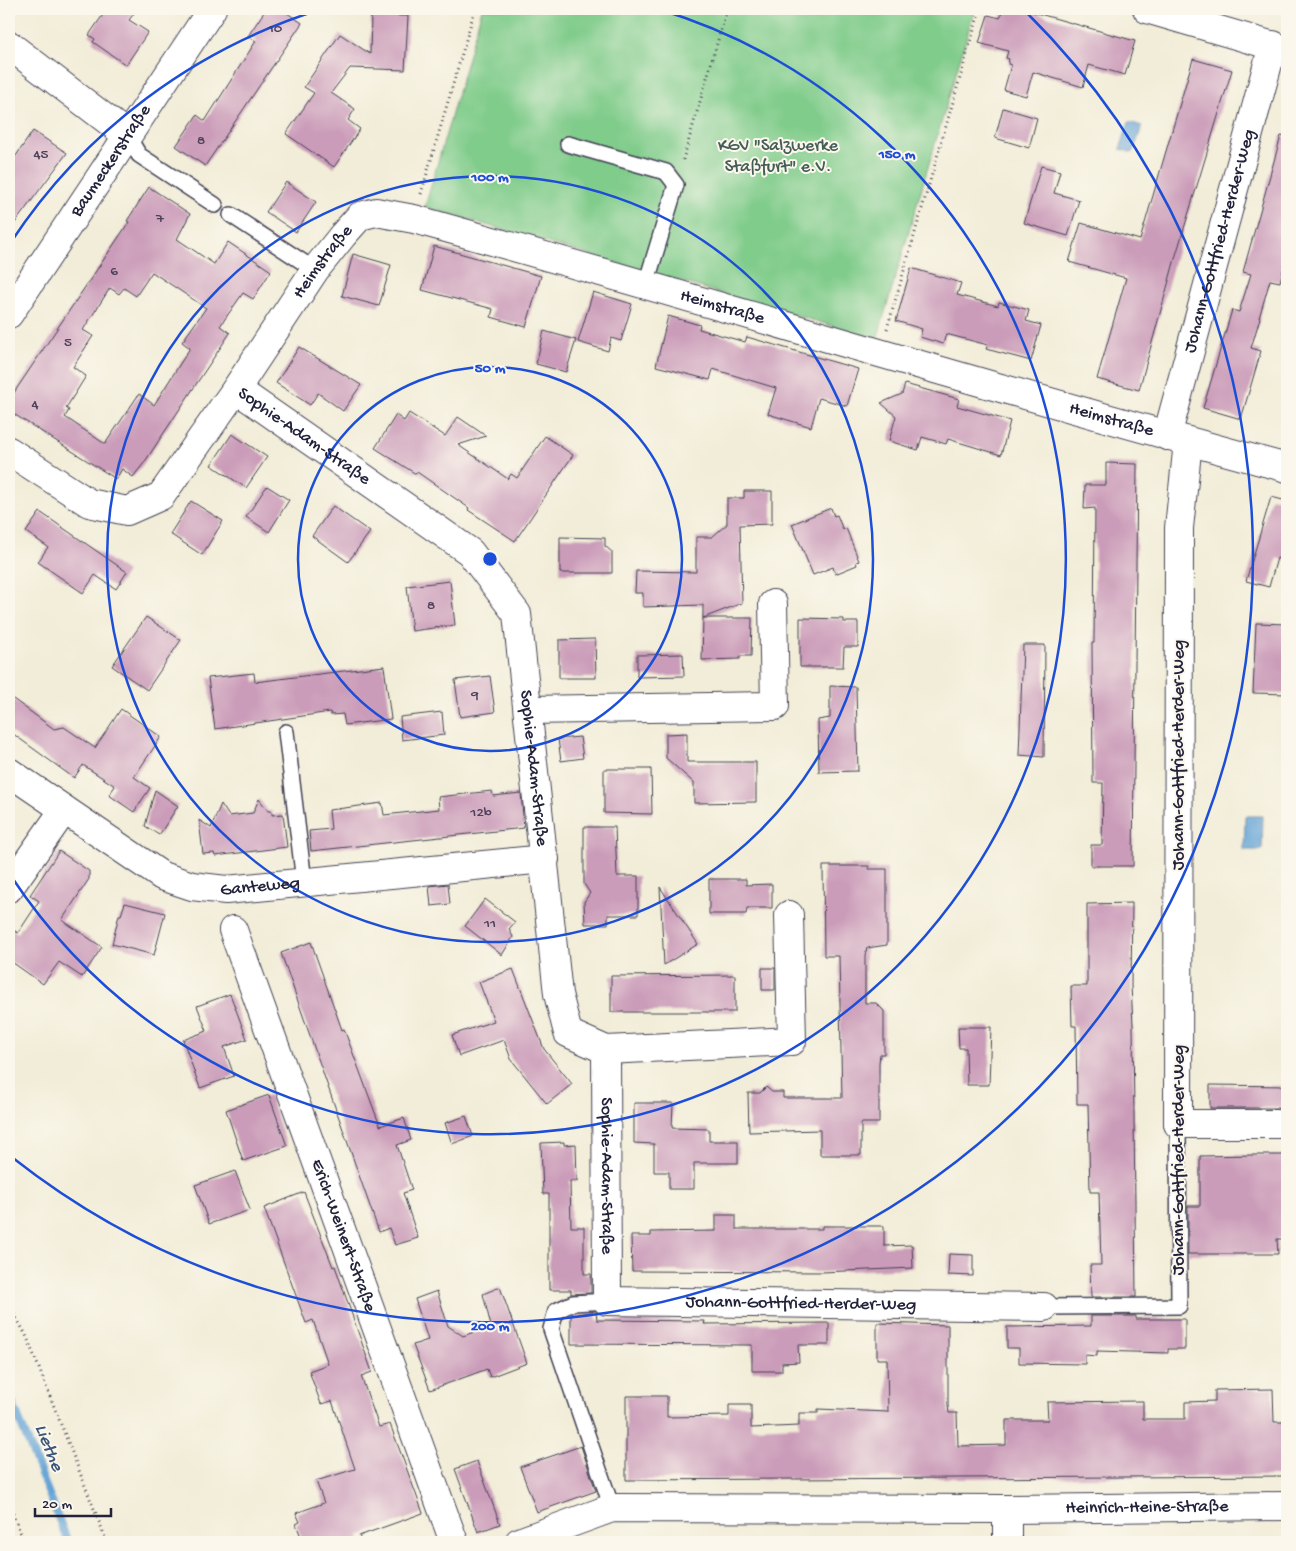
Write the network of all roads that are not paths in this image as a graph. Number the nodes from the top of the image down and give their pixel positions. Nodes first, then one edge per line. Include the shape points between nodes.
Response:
1 (212, 9) edge
2 (1147, 9) edge
3 (9, 45) edge
4 (1280, 47) edge
5 (127, 134) junction
6 (568, 144) dead end
7 (215, 205) dead end
8 (231, 215) dead end
9 (315, 270) junction
10 (646, 284) junction
11 (9, 314) edge
12 (236, 389) junction
13 (1178, 439) junction
14 (9, 451) edge
15 (1287, 468) edge
16 (773, 604) dead end
17 (529, 710) junction
18 (286, 732) dead end
19 (9, 772) edge
20 (64, 810) junction
21 (544, 859) junction
22 (304, 882) junction
23 (9, 888) edge
24 (790, 915) dead end
25 (233, 930) dead end
26 (606, 1050) junction
27 (1178, 1124) junction
28 (1287, 1124) edge
29 (607, 1301) junction
30 (1044, 1307) joint
31 (1287, 1506) edge
32 (612, 1508) junction
33 (1007, 1509) junction
34 (454, 1542) edge
35 (519, 1542) edge
36 (1007, 1542) edge

1 - 5 street, Baumeckerstraße
2 - 4 street
3 - 5 street
4 - 13 street, Johann-Gottfried-Herder-Weg
5 - 7 lane via 139,155
5 - 11 street, Baumeckerstraße
6 - 10 lane via 666,172 676,185
8 - 9 lane
9 - 10 street, Heimstraße via 360,216 376,212 414,219
9 - 12 street, Heimstraße
10 - 13 street, Heimstraße
12 - 14 street, Sophie-Adam-Straße via 161,496 127,511 89,503
12 - 17 street, Sophie-Adam-Straße via 470,552 518,614
13 - 15 street, Heimstraße
13 - 27 street, Johann-Gottfried-Herder-Weg
16 - 17 street via 775,706
17 - 21 street, Sophie-Adam-Straße
18 - 22 lane
19 - 20 street, Ganteweg
20 - 22 street, Ganteweg via 162,876 192,886 226,890
20 - 23 street
21 - 22 street, Ganteweg
21 - 26 street, Sophie-Adam-Straße via 558,994 568,1033
24 - 26 street via 792,1041
25 - 34 street, Erich-Weinert-Straße
26 - 29 street, Sophie-Adam-Straße
27 - 28 street
27 - 30 lane, Johann-Gottfried-Herder-Weg via 1179,1306
29 - 30 street, Johann-Gottfried-Herder-Weg
29 - 32 lane via 573,1303 556,1310 551,1329
31 - 33 street, Heinrich-Heine-Straße
32 - 33 street, Heinrich-Heine-Straße
32 - 35 street
33 - 36 street

